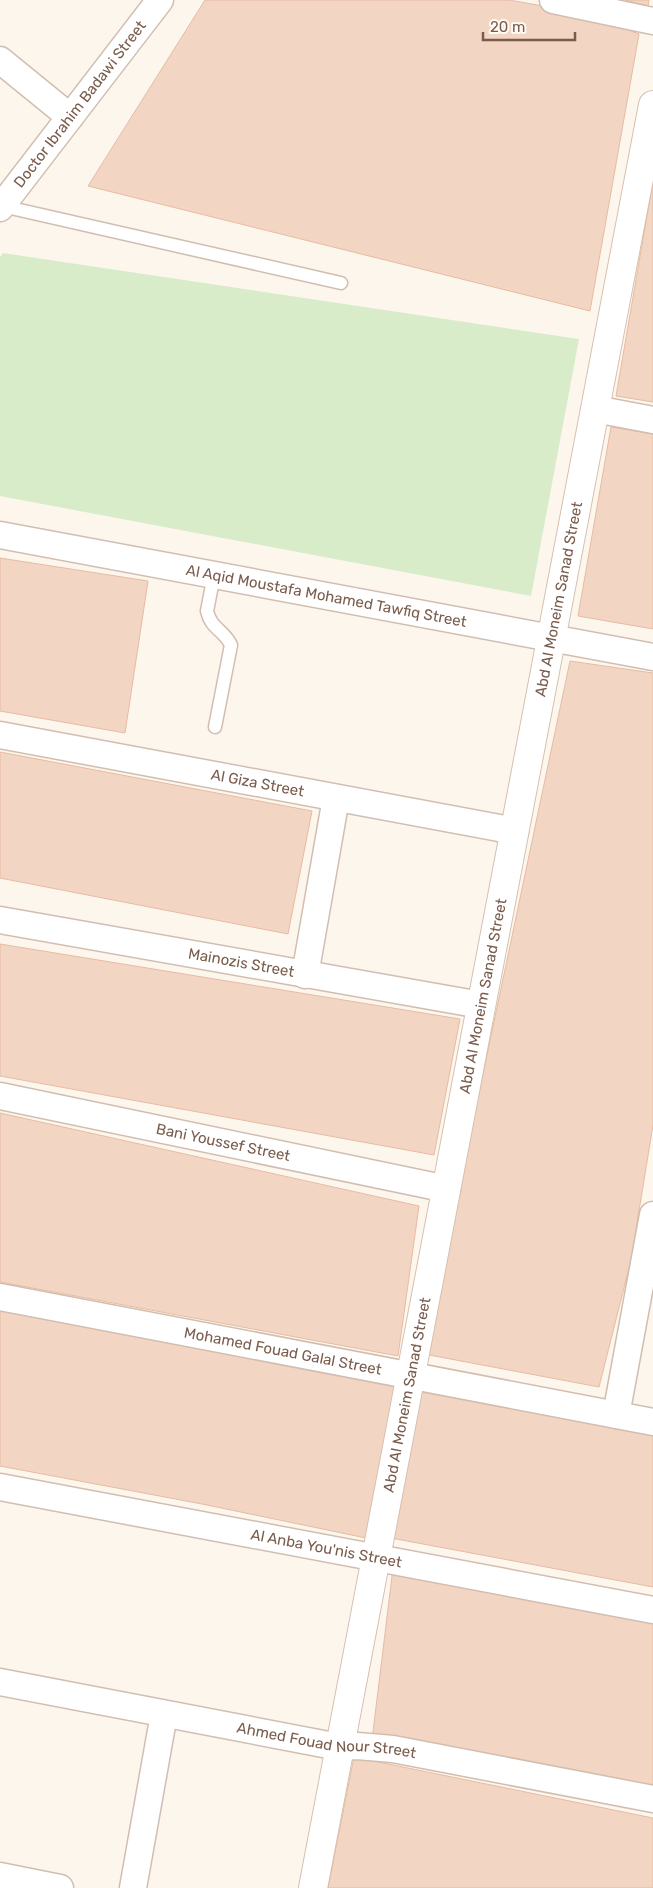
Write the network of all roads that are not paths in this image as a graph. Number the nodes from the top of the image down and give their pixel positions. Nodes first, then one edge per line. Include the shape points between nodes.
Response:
1 (160, 0) edge
2 (553, 0) edge
3 (653, 21) edge
4 (0, 60) edge
5 (653, 104) edge
6 (70, 117) junction
7 (1, 207) edge
8 (341, 282) dead end
9 (595, 409) junction
10 (653, 420) edge
11 (0, 535) edge
12 (214, 575) junction
13 (552, 638) junction
14 (653, 658) edge
15 (215, 727) dead end
16 (0, 735) edge
17 (336, 798) junction
18 (515, 831) junction
19 (0, 920) edge
20 (305, 975) junction
21 (482, 1005) junction
22 (0, 1096) edge
23 (447, 1189) junction
24 (653, 1215) edge
25 (0, 1297) edge
26 (411, 1376) junction
27 (616, 1415) junction
28 (653, 1422) edge
29 (0, 1487) edge
30 (376, 1558) junction
31 (653, 1610) edge
32 (0, 1682) edge
33 (164, 1714) junction
34 (339, 1747) junction
35 (653, 1798) edge
36 (0, 1876) edge
37 (60, 1888) edge
38 (133, 1888) edge
39 (313, 1888) edge

1 - 6 street, Doctor Ibrahim Badawi Street
2 - 3 street
4 - 6 street
5 - 9 street, Abd Al Moneim Sanad Street
6 - 7 street, Doctor Ibrahim Badawi Street
7 - 8 lane
9 - 10 street
9 - 13 street, Abd Al Moneim Sanad Street
11 - 12 street, Al Aqid Moustafa Mohamed Tawfiq Street
12 - 13 street, Al Aqid Moustafa Mohamed Tawfiq Street
12 - 15 lane via 208,616 230,645
13 - 14 street, Al Aqid Moustafa Mohamed Tawfiq Street
13 - 18 street, Abd Al Moneim Sanad Street
16 - 17 street, Al Giza Street
17 - 18 street, Al Giza Street
17 - 20 street
18 - 21 street, Abd Al Moneim Sanad Street
19 - 20 street, Mainozis Street
20 - 21 street, Mainozis Street
21 - 23 street, Abd Al Moneim Sanad Street
22 - 23 street, Bani Youssef Street
23 - 26 street, Abd Al Moneim Sanad Street
24 - 27 street
25 - 26 street, Mohamed Fouad Galal Street
26 - 27 street, Mohamed Fouad Galal Street
26 - 30 street, Abd Al Moneim Sanad Street
27 - 28 street, Mohamed Fouad Galal Street
29 - 30 street, Al Anba You'nis Street
30 - 31 street, Al Anba You'nis Street
30 - 34 street, Abd Al Moneim Sanad Street
32 - 33 street, Ahmed Fouad Nour Street
33 - 34 street, Ahmed Fouad Nour Street
33 - 38 street
34 - 35 street, Ahmed Fouad Nour Street via 393,1749
34 - 39 street, Abd Al Moneim Sanad Street
36 - 37 street

